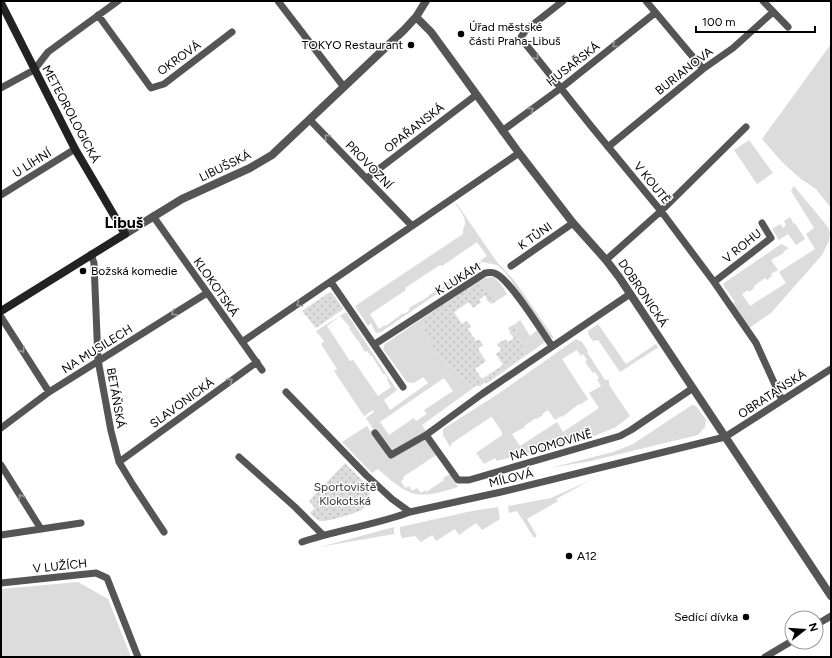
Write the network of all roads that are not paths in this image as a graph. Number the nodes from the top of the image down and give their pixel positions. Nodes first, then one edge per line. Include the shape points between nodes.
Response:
1 (118, 1) edge
2 (278, 1) edge
3 (426, 1) edge
4 (563, 1) edge
5 (646, 1) edge
6 (763, 1) edge
7 (1, 3) edge
8 (773, 12) junction
9 (655, 13) junction
10 (98, 15) junction
11 (416, 17) junction
12 (788, 27) dead end
13 (232, 32) dead end
14 (34, 70) junction
15 (703, 70) junction
16 (1, 88) edge
17 (344, 88) junction
18 (561, 88) junction
19 (476, 95) junction
20 (310, 120) junction
21 (746, 127) dead end
22 (502, 131) junction
23 (608, 147) junction
24 (74, 149) junction
25 (518, 153) junction
26 (367, 178) junction
27 (1, 195) edge
28 (661, 211) junction
29 (153, 216) junction
30 (573, 223) junction
31 (762, 223) dead end
32 (412, 226) junction
33 (124, 234) junction
34 (91, 254) junction
35 (606, 260) junction
36 (511, 266) dead end
37 (331, 282) junction
38 (714, 282) junction
39 (207, 293) junction
40 (630, 294) junction
41 (1, 311) edge
42 (1, 317) edge
43 (242, 342) junction
44 (375, 344) junction
45 (552, 346) junction
46 (98, 360) junction
47 (256, 362) junction
48 (831, 369) edge
49 (262, 370) dead end
50 (403, 386) dead end
51 (693, 388) junction
52 (48, 392) junction
53 (286, 392) dead end
54 (782, 400) junction
55 (1, 428) edge
56 (375, 433) dead end
57 (426, 435) junction
58 (725, 437) junction
59 (239, 458) dead end
60 (119, 462) junction
61 (1, 465) edge
62 (410, 512) junction
63 (81, 523) dead end
64 (41, 529) junction
65 (164, 532) dead end
66 (1, 535) edge
67 (323, 535) junction
68 (302, 542) dead end
69 (1, 583) edge
70 (831, 596) edge
71 (784, 646) edge
72 (138, 657) edge
73 (764, 657) edge

1 - 10 street
2 - 17 street
3 - 11 street, LIBUŠSKÁ
4 -> 18 street, V KOUTĚ via 526,30 521,37
5 - 9 street
6 - 8 street
7 - 14 main road, METEOROLOGICKÁ
8 - 12 street
8 - 15 street, BURIANOVA via 733,48
9 - 15 street
9 -> 18 street, HUSAŘSKÁ
10 - 13 street, OKROVÁ via 151,88 164,84
10 - 14 street via 48,52
11 - 17 street, LIBUŠSKÁ
11 - 19 street, DOBRONICKÁ via 431,32
14 - 16 street
14 - 24 main road, METEOROLOGICKÁ
15 - 23 street, BURIANOVA
17 - 20 street, LIBUŠSKÁ
22 -> 18 street, HUSAŘSKÁ
18 - 23 street, V KOUTĚ
19 - 22 street, DOBRONICKÁ
19 - 26 street, OPAŘANSKÁ
26 -> 20 street, PROVOZNÍ
20 - 29 street, LIBUŠSKÁ via 272,155
21 - 28 street
22 - 25 street, DOBRONICKÁ
23 - 28 street, V KOUTĚ
24 - 27 street, U LÍHNÍ
24 - 33 main road, METEOROLOGICKÁ
25 - 30 street, DOBRONICKÁ
25 - 32 street
26 - 32 street, PROVOZNÍ
28 - 35 street
28 - 38 street, V KOUTĚ
29 - 33 street, LIBUŠSKÁ
29 - 39 street, KLOKOTSKÁ
30 - 35 street, DOBRONICKÁ
30 - 36 street, K TŮNI
31 - 38 street, V ROHU via 771,238
32 - 37 street
33 - 34 main road, LIBUŠSKÁ
34 - 41 main road, LIBUŠSKÁ
34 - 46 street, BETÁŇSKÁ via 94,263
35 - 40 street, DOBRONICKÁ
37 -> 43 street
37 - 44 street
38 - 54 street, V KOUTĚ via 756,343
39 - 43 street, KLOKOTSKÁ
39 -> 46 street, NA MUSILECH
40 - 45 street
40 - 51 street, DOBRONICKÁ
42 -> 52 street
43 - 47 street, KLOKOTSKÁ
44 - 45 street, K LUKÁM via 485,273 493,272 511,289
44 - 50 street
45 - 57 street
46 - 52 street, NA MUSILECH
46 - 60 street, BETÁŇSKÁ
47 - 49 street, KLOKOTSKÁ
60 -> 47 street, SLAVONICKÁ
48 - 54 street, OBRATAŇSKÁ
51 - 57 street, NA DOMOVINĚ via 620,436 469,480 458,480
51 - 58 street, DOBRONICKÁ
52 - 55 street, NA MUSILECH
53 - 62 street via 366,475
54 - 58 street, OBRATAŇSKÁ
56 - 57 street via 391,455
58 - 62 street, MÍLOVÁ
58 - 70 street, DOBRONICKÁ
59 - 67 street
60 - 65 street, BETÁŇSKÁ
64 -> 61 street
62 - 67 street, MÍLOVÁ
63 - 64 street
64 - 66 street
67 - 68 street, MÍLOVÁ
69 - 72 street, V LUŽÍCH via 96,573 107,578
71 - 73 street

